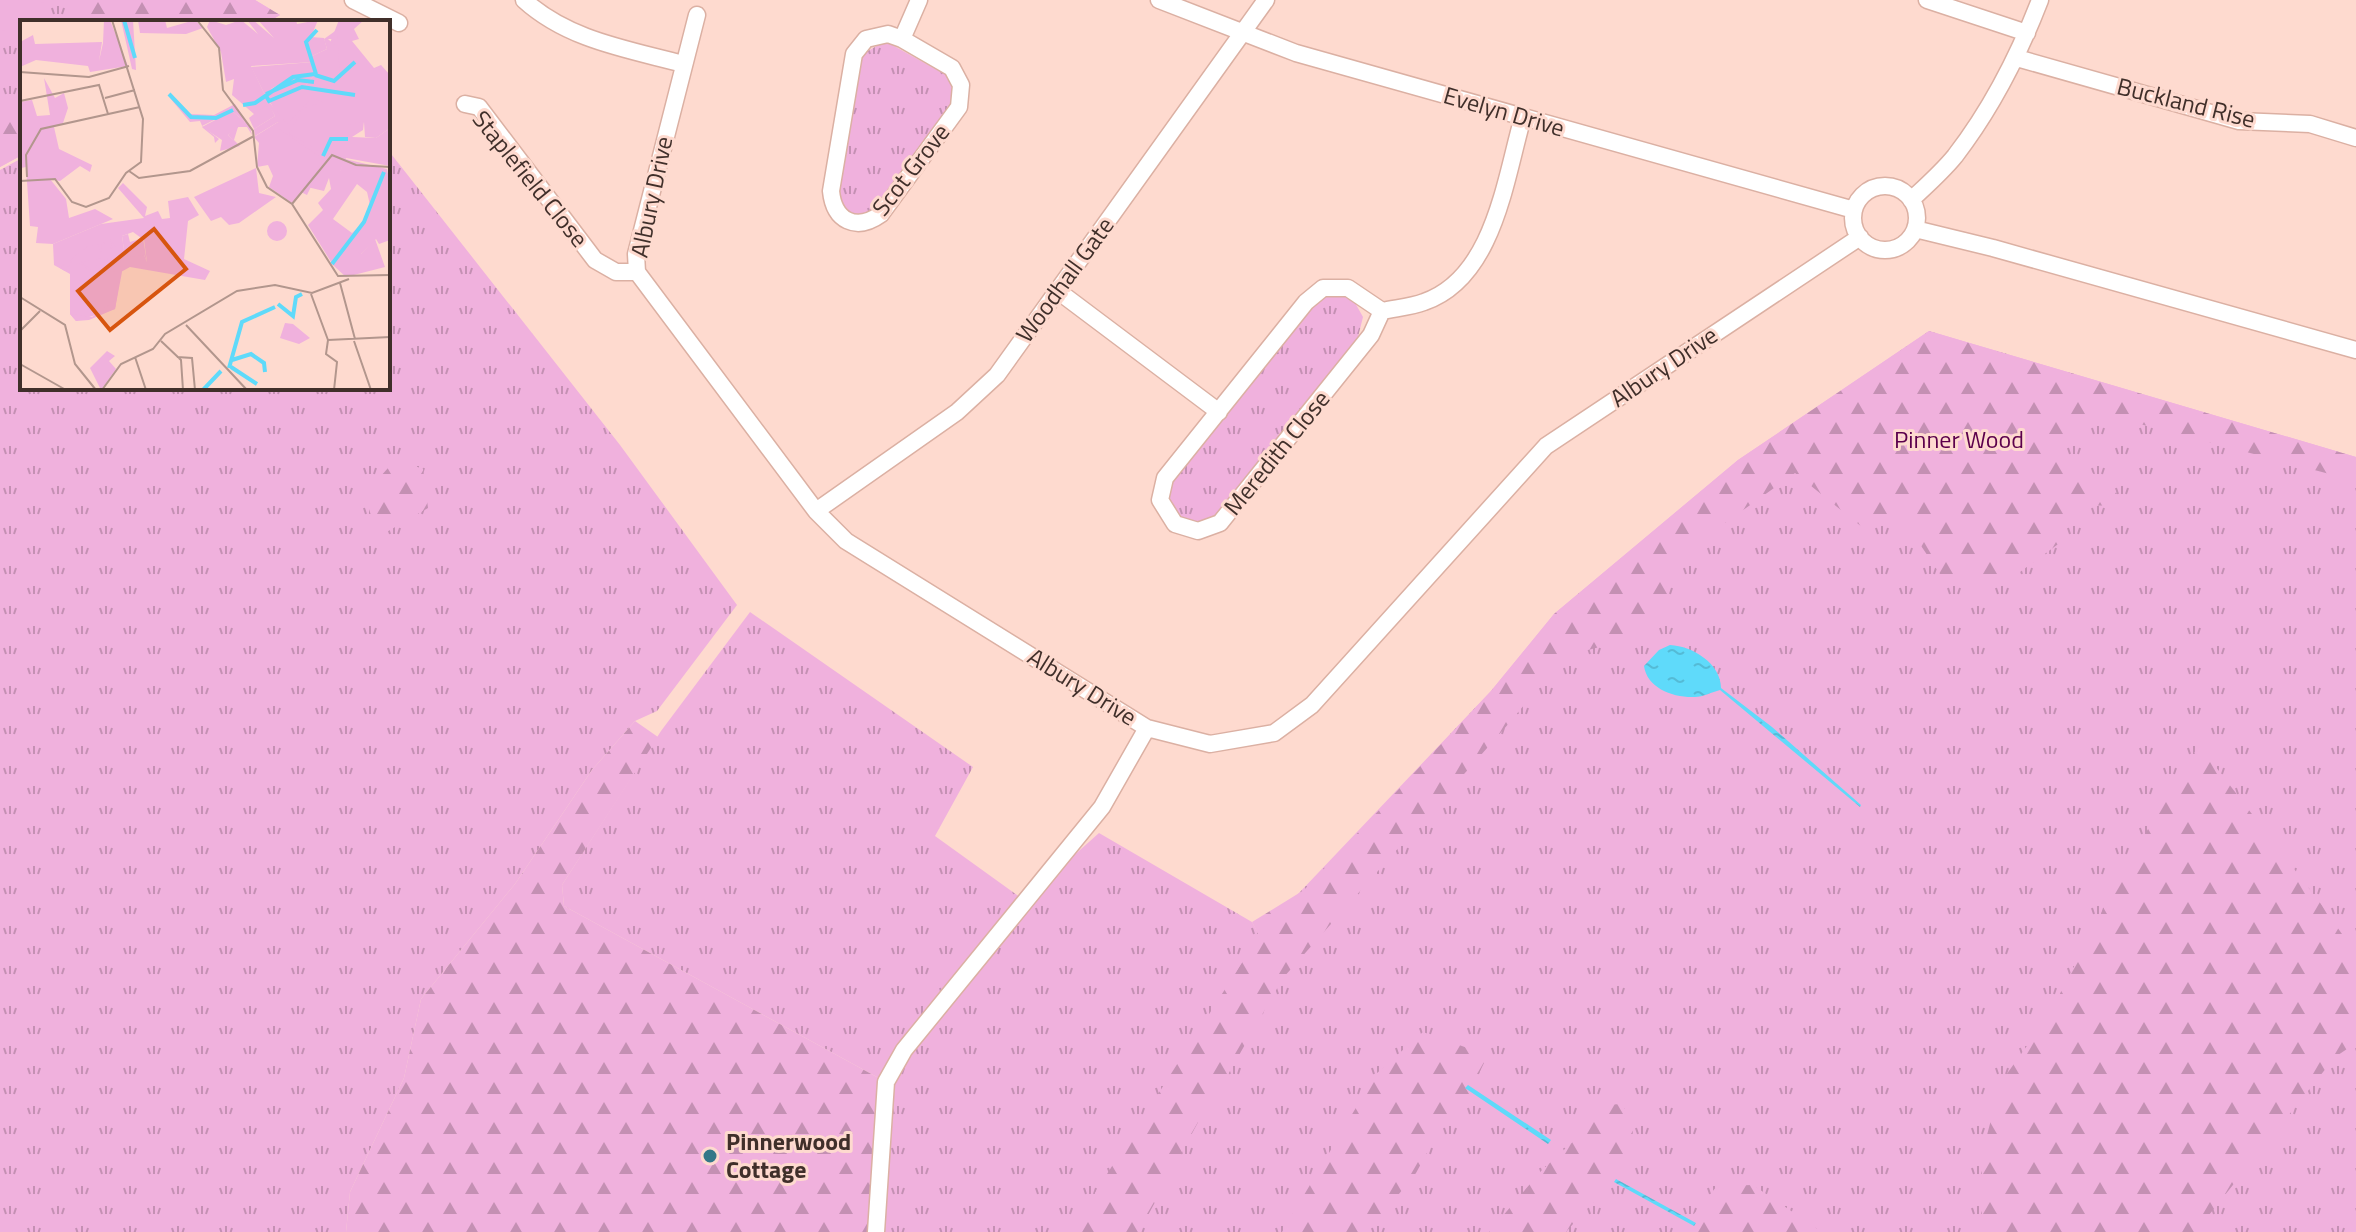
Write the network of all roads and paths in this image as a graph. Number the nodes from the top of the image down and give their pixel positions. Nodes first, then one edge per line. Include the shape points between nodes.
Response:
1 (353, 0) edge
2 (524, 0) edge
3 (919, 0) edge
4 (1159, 0) edge
5 (1266, 0) edge
6 (1927, 0) edge
7 (2040, 0) edge
8 (697, 15) dead end
9 (399, 23) dead end
10 (2027, 33) junction
11 (1241, 34) junction
12 (902, 39) junction
13 (2017, 58) junction
14 (683, 64) junction
15 (465, 104) dead end
16 (1523, 117) junction
17 (2356, 138) edge
18 (1911, 200) junction
19 (1854, 210) junction
20 (1915, 229) junction
21 (1860, 237) junction
22 (637, 272) junction
23 (1058, 291) junction
24 (1382, 311) junction
25 (2356, 350) edge
26 (1219, 412) junction
27 (816, 511) junction
28 (1147, 728) junction
29 (876, 1232) edge

1 - 9 street
2 - 14 street via 577,35
3 - 12 street
4 - 11 street, Evelyn Drive
5 - 11 street, Woodhall Gate
6 - 10 street
7 - 10 street
8 - 14 street, Albury Drive
10 - 13 street
11 - 16 street, Evelyn Drive
11 - 23 street, Woodhall Gate
12 - 12 street, Scot Grove via 952,68 961,85 959,107 881,214 855,223 840,217 831,191 854,54 866,39 888,34
13 - 17 street, Buckland Rise via 2239,121 2310,124
13 - 18 street via 1962,147
14 - 22 street, Albury Drive via 636,254
15 - 22 street, Staplefield Close via 479,107 595,260 616,272
16 - 19 street, Evelyn Drive
16 - 24 street via 1488,240 1463,278 1426,302
18 - 19 street via 1896,188 1876,188
18 - 20 street
19 - 21 street
20 - 21 street via 1895,249 1875,249
20 - 25 street
21 - 28 street, Albury Drive via 1546,446 1312,705 1274,733 1210,744
22 - 27 street, Albury Drive
23 - 26 street
23 - 27 street, Woodhall Gate via 997,375 957,412
24 - 26 street, Meredith Close via 1348,288 1323,288 1306,302
24 - 26 street, Meredith Close via 1371,335 1220,523 1198,531 1175,524 1160,500 1165,478
27 - 28 street, Albury Drive via 846,541
28 - 29 street via 1102,807 904,1050 886,1082

